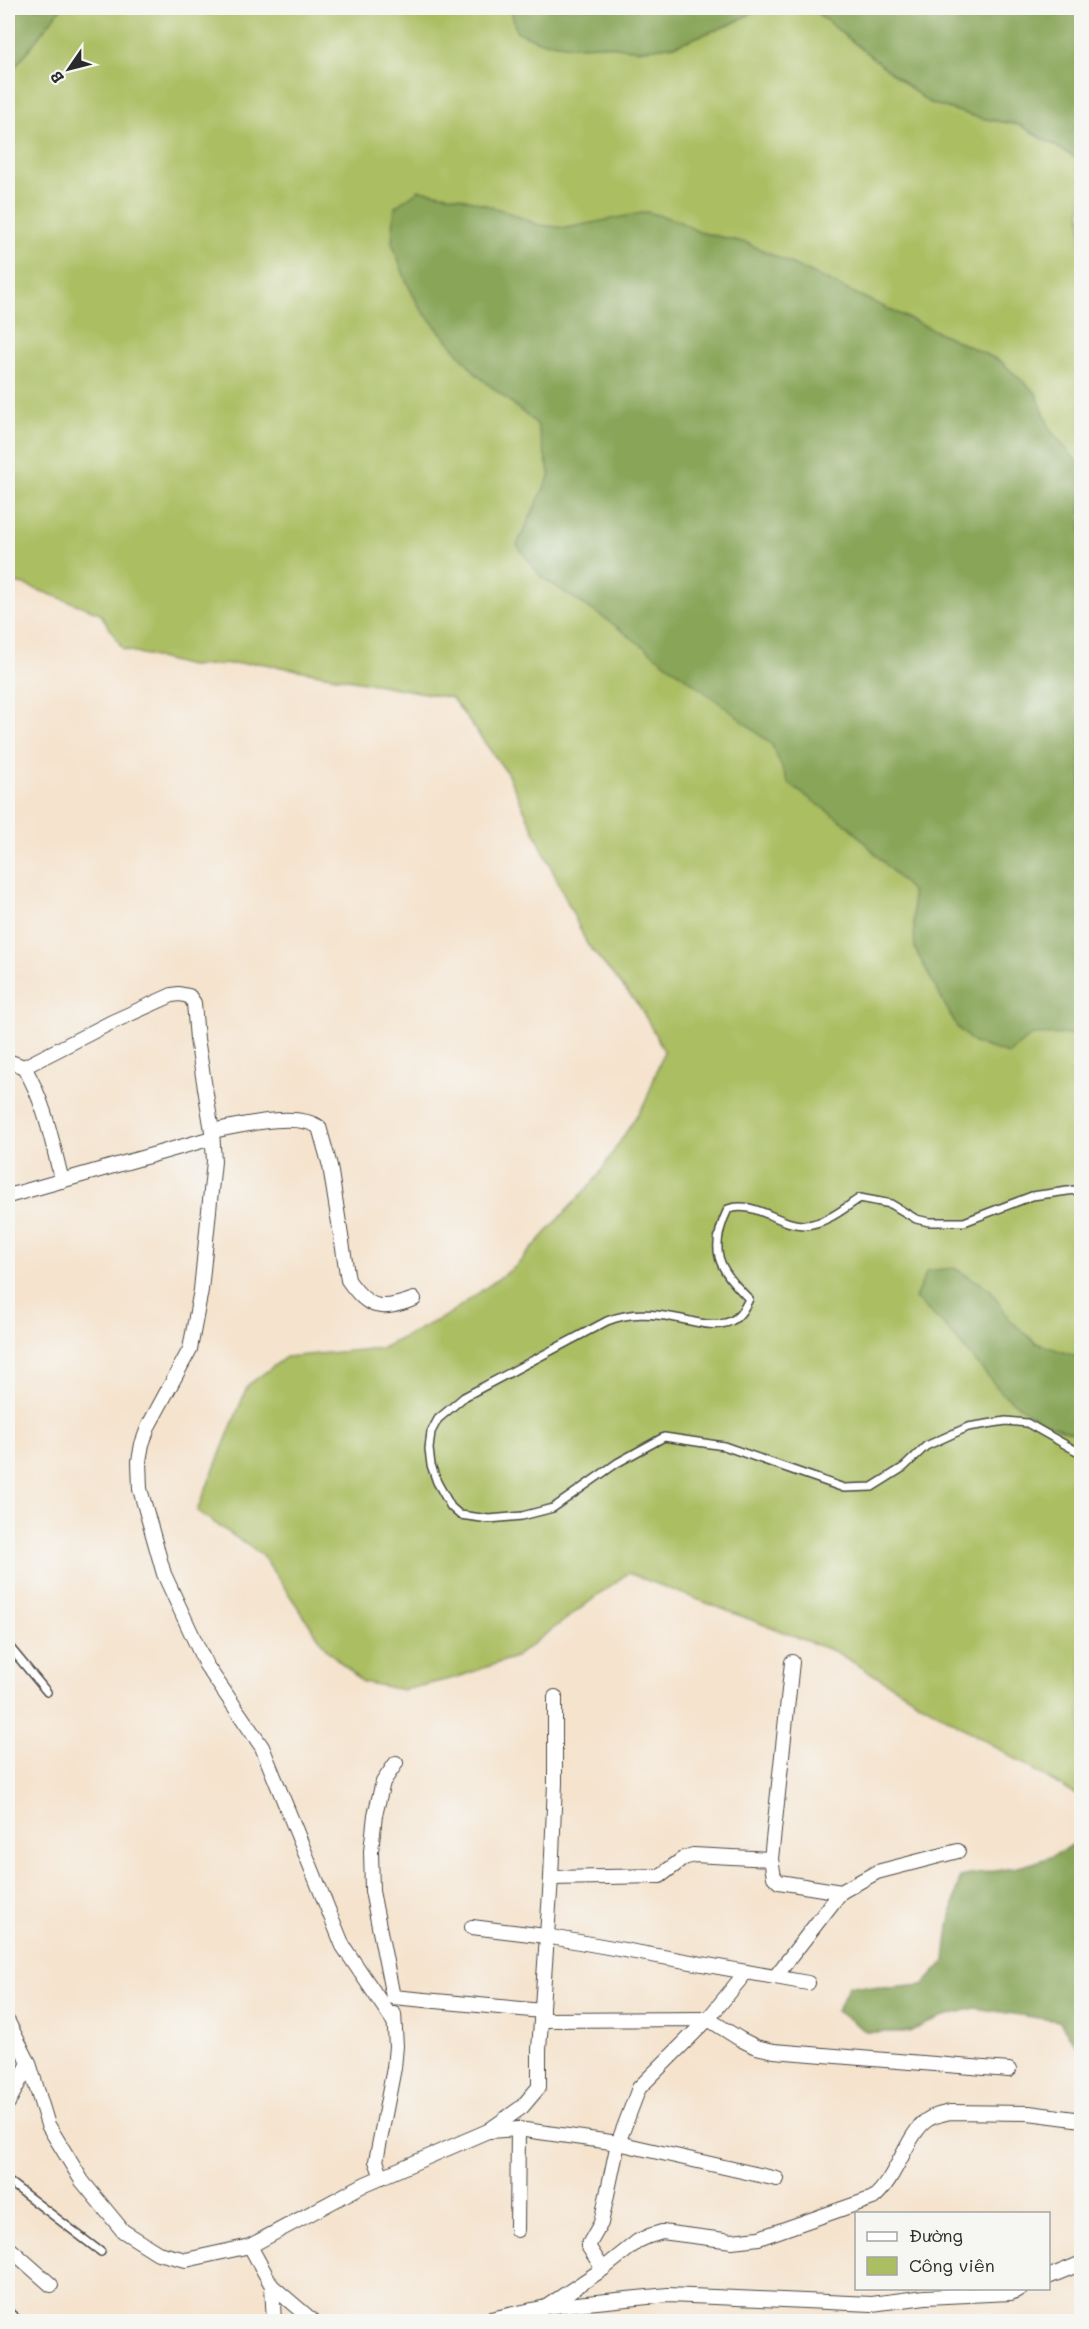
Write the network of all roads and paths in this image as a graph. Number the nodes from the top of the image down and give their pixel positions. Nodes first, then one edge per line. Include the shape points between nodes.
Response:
1 (8, 1061) edge
2 (24, 1067) junction
3 (212, 1135) junction
4 (62, 1181) junction
5 (1082, 1189) edge
6 (8, 1196) edge
7 (414, 1299) dead end
8 (1082, 1454) edge
9 (8, 1645) edge
10 (792, 1662) dead end
11 (47, 1692) dead end
12 (555, 1697) dead end
13 (396, 1763) dead end
14 (958, 1851) dead end
15 (771, 1859) junction
16 (551, 1878) junction
17 (831, 1890) junction
18 (472, 1927) dead end
19 (546, 1936) junction
20 (746, 1972) junction
21 (775, 1977) junction
22 (808, 1983) dead end
23 (393, 1996) junction
24 (541, 2015) junction
25 (708, 2019) junction
26 (8, 2022) edge
27 (394, 2022) junction
28 (29, 2063) junction
29 (1009, 2070) dead end
30 (8, 2103) edge
31 (1082, 2120) edge
32 (518, 2129) junction
33 (488, 2131) junction
34 (618, 2144) junction
35 (382, 2177) junction
36 (777, 2179) dead end
37 (8, 2181) edge
38 (517, 2230) dead end
39 (249, 2246) junction
40 (8, 2247) edge
41 (101, 2252) dead end
42 (1082, 2263) edge
43 (603, 2269) junction
44 (1050, 2276) edge
45 (51, 2285) dead end
46 (272, 2286) junction
47 (1019, 2290) edge
48 (546, 2307) junction
49 (8, 2311) edge
50 (20, 2322) edge
51 (274, 2322) edge
52 (314, 2322) edge
53 (477, 2322) edge

1 - 2 street
2 - 3 street via 172,995 189,996 194,1003
2 - 4 street via 44,1114
3 - 4 street
3 - 7 street via 250,1124 297,1120 307,1120 319,1127 330,1166 348,1280 368,1303 394,1306
3 - 27 street via 214,1161 201,1290 190,1349 142,1444 140,1489 164,1574 206,1665 262,1747 343,1946
4 - 6 street
5 - 8 lane via 1032,1196 964,1222 916,1219 891,1204 860,1198 826,1220 808,1225 796,1225 740,1205 728,1209 717,1238 717,1253 732,1282 749,1299 732,1320 701,1324 639,1314 607,1321 464,1397 438,1419 429,1449 437,1482 451,1507 460,1515 489,1519 553,1508 617,1463 664,1437 724,1446 844,1488 872,1487 904,1467 926,1446 968,1427 1006,1421 1027,1423
9 - 11 lane
10 - 15 street
12 - 16 street
13 - 23 street via 383,1782 371,1851 372,1891
14 - 17 street via 877,1872
15 - 16 street via 693,1855 660,1876
15 - 17 street via 778,1882
16 - 19 street
17 - 21 street
18 - 19 street
19 - 20 street
19 - 24 street
20 - 21 street
20 - 25 street
21 - 22 street
23 - 24 street
23 - 27 street
24 - 25 street
24 - 33 street via 539,2087 522,2108
25 - 29 street via 756,2047 774,2051
25 - 34 street via 639,2088
26 - 28 street
27 - 35 street via 394,2068 376,2161
28 - 30 street
28 - 39 street via 48,2125 82,2181 123,2231 158,2253 186,2260
31 - 43 street via 1029,2113 938,2115 921,2126 880,2193 865,2202 759,2238 732,2241 662,2232 638,2241
32 - 33 street
32 - 34 street
32 - 38 street
33 - 35 street
34 - 36 street
34 - 43 street via 601,2223 588,2246
35 - 39 street
37 - 41 lane
39 - 46 street
40 - 45 street
42 - 44 street
43 - 48 street
46 - 51 street
46 - 52 street
47 - 48 street via 872,2304 668,2295
48 - 53 street
49 - 50 lane

